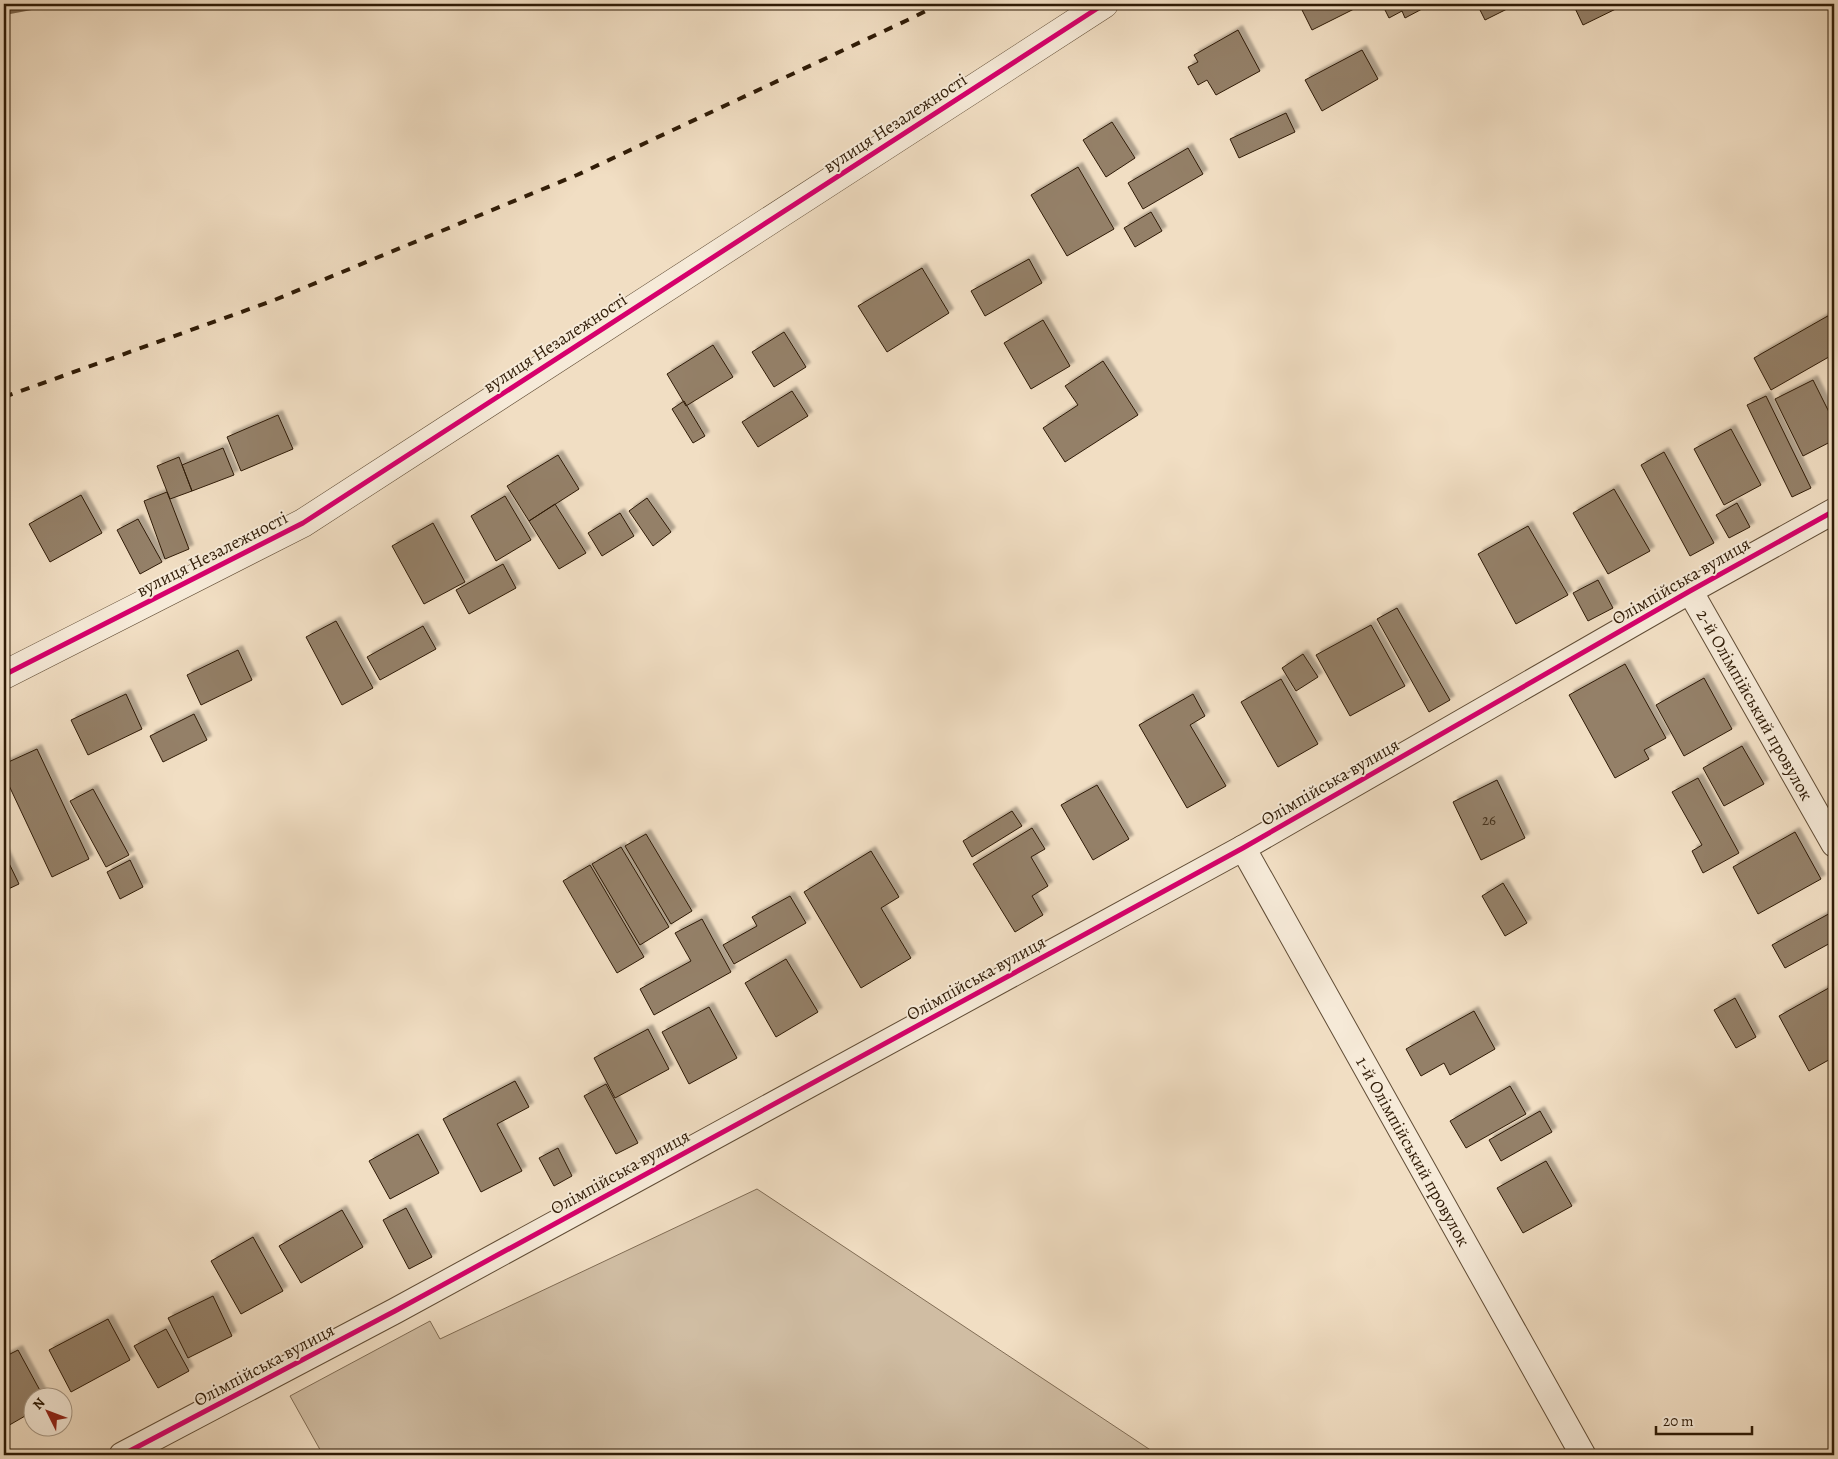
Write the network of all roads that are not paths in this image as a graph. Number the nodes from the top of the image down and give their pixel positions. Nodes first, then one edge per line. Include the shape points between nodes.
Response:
1 (1104, 4) edge
2 (1834, 511) edge
3 (1690, 591) junction
4 (4, 675) edge
5 (1834, 844) edge
6 (1243, 848) junction
7 (122, 1455) edge
8 (1583, 1455) edge

1 - 4 street, вулиця Незалежності via 303,524
2 - 3 street, Олімпійська вулиця
3 - 5 street, 2-й Олімпійський провулок
3 - 6 street, Олімпійська вулиця
6 - 7 street, Олімпійська вулиця via 395,1311
6 - 8 street, 1-й Олімпійський провулок

